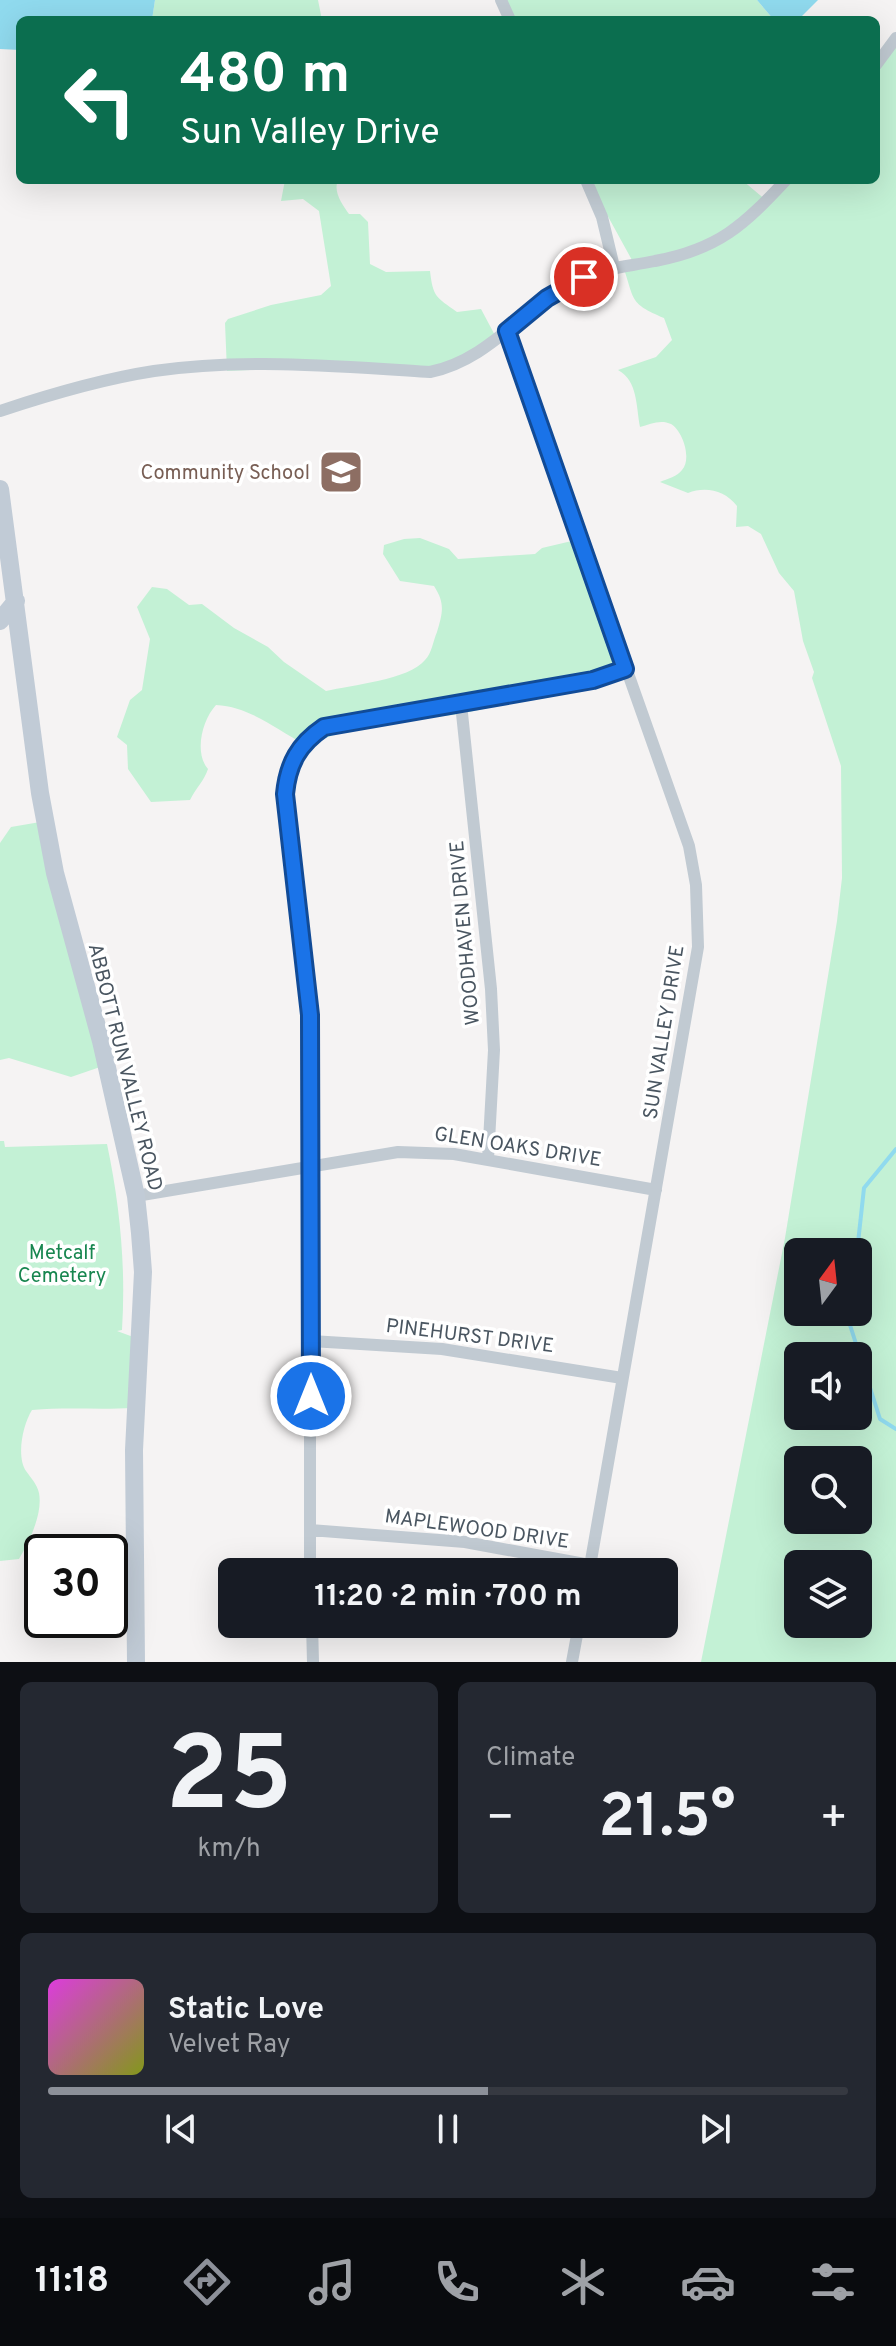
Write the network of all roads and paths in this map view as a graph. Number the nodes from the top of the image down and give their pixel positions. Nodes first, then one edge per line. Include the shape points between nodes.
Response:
1 (896, 38) edge
2 (880, 60) edge
3 (588, 184) edge
4 (782, 184) edge
5 (614, 267) junction
6 (507, 331) junction
7 (0, 411) edge
8 (0, 489) edge
9 (16, 601) junction
10 (0, 621) edge
11 (625, 669) junction
12 (461, 704) junction
13 (488, 1159) junction
14 (309, 1166) junction
15 (656, 1190) junction
16 (136, 1196) junction
17 (311, 1341) junction
18 (622, 1378) junction
19 (310, 1530) junction
20 (310, 1558) edge
21 (538, 1558) edge
22 (591, 1558) edge
23 (312, 1638) edge
24 (576, 1638) edge
25 (136, 1662) edge
26 (313, 1662) edge
27 (572, 1662) edge

1 - 2 street
3 - 5 street
4 - 5 street via 716,244 678,257
5 - 6 street via 547,298
6 - 7 street via 465,361 430,372 303,363 156,371 96,382
6 - 11 street, SUN VALLEY DRIVE
8 - 9 street, ABBOTT RUN VALLEY ROAD
9 - 10 street
9 - 16 street, ABBOTT RUN VALLEY ROAD via 55,873
11 - 12 street via 593,680
11 - 15 street, SUN VALLEY DRIVE via 689,846 699,917
12 - 13 street, WOODHAVEN DRIVE via 491,989 494,1050
12 - 14 street via 324,727 306,740 287,774 310,1015
13 - 14 street, GLEN OAKS DRIVE via 398,1152
13 - 15 street, GLEN OAKS DRIVE
14 - 16 street, GLEN OAKS DRIVE
14 - 17 street
15 - 18 street, SUN VALLEY DRIVE
16 - 25 street, ABBOTT RUN VALLEY ROAD via 143,1272 134,1450
17 - 18 street, PINEHURST DRIVE via 442,1349
17 - 19 street
18 - 22 street, SUN VALLEY DRIVE
19 - 20 street
19 - 21 street, MAPLEWOOD DRIVE via 465,1542
23 - 26 street
24 - 27 street

